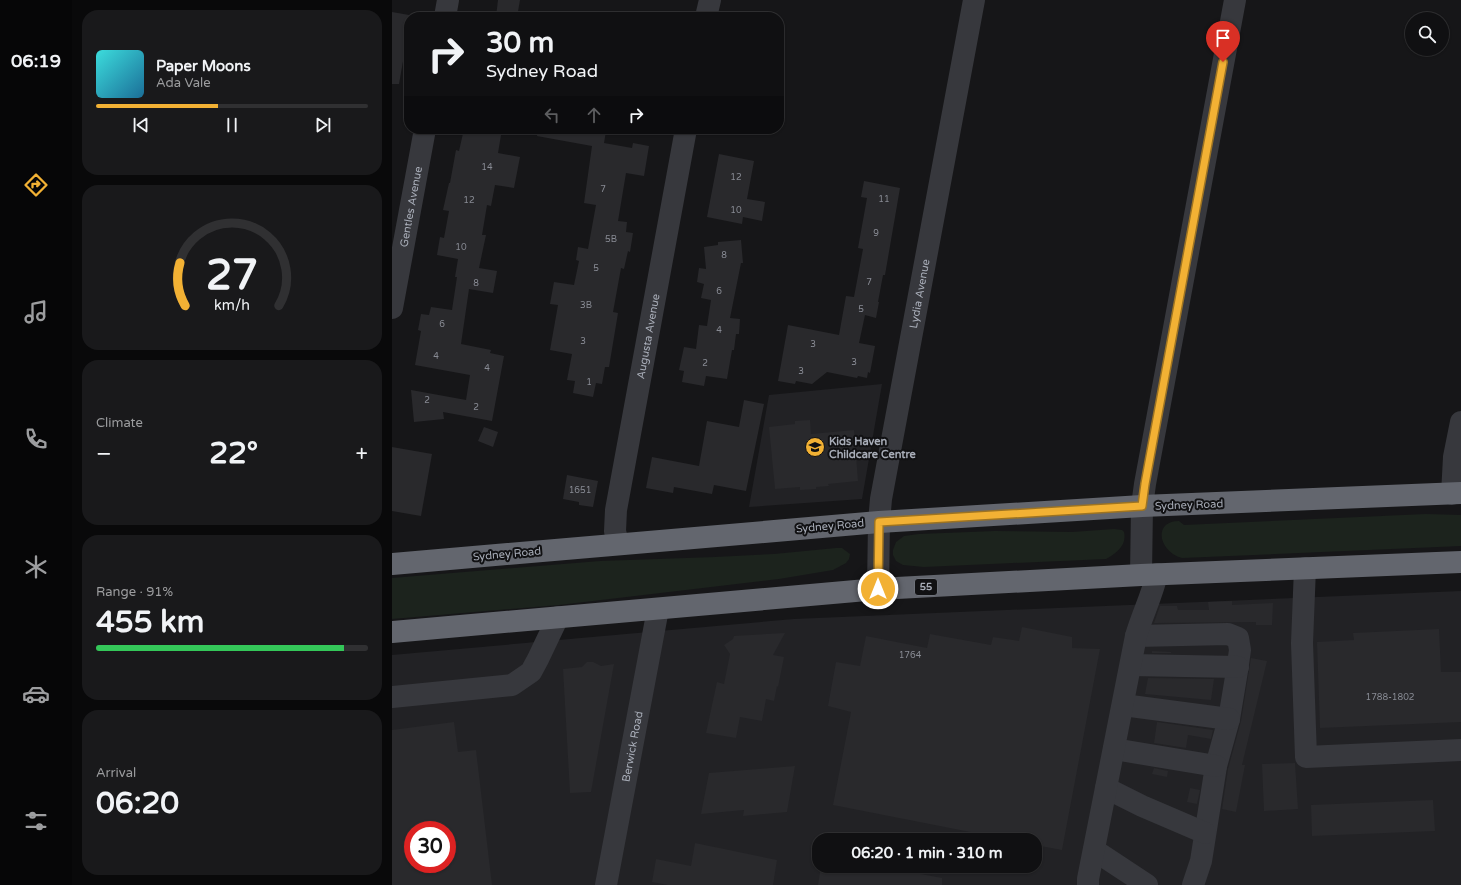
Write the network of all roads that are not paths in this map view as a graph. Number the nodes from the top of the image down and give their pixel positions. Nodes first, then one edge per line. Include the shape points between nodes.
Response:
1 (448, 0) edge
2 (710, 0) edge
3 (974, 0) edge
4 (1235, 0) edge
5 (446, 12) edge
6 (707, 12) edge
7 (424, 134) edge
8 (685, 134) edge
9 (392, 308) edge
10 (1461, 422) edge
11 (1457, 494) edge
12 (1142, 506) junction
13 (879, 522) junction
14 (618, 544) junction
15 (1461, 562) edge
16 (392, 564) edge
17 (1305, 568) junction
18 (1149, 575) junction
19 (878, 589) junction
20 (658, 609) junction
21 (558, 617) junction
22 (392, 632) edge
23 (1136, 636) junction
24 (1131, 665) junction
25 (1238, 667) junction
26 (392, 696) edge
27 (1123, 705) junction
28 (1229, 719) junction
29 (1114, 749) junction
30 (1461, 750) edge
31 (1216, 766) junction
32 (1106, 788) junction
33 (1205, 834) junction
34 (1094, 850) junction
35 (606, 885) edge
36 (1088, 885) edge
37 (1147, 885) edge
38 (1193, 885) edge

1 - 5 street
2 - 6 street
3 - 13 street, Lydia Avenue via 881,499
4 - 12 street
7 - 9 street, Gentles Avenue
8 - 14 street, Augusta Avenue via 616,510
10 - 11 street via 1454,457
11 - 12 highway, Sydney Road
12 - 13 highway, Sydney Road
12 - 18 street
13 - 14 highway, Sydney Road
13 - 19 street, Lydia Avenue
14 - 16 highway, Sydney Road
15 - 17 highway, 55
17 - 18 highway, 55
17 - 30 street via 1302,643 1306,757
18 - 19 highway, 55
18 - 23 street via 1152,593 1145,606
19 - 20 highway, 55
20 - 21 highway, 55
20 - 35 street, Berwick Road
21 - 22 highway, 55
21 - 26 street via 531,672 512,685
23 - 24 street
23 - 25 street via 1234,635 1240,643
24 - 25 street
24 - 27 street
25 - 28 street
27 - 28 street
27 - 29 street
28 - 31 street
29 - 31 street
29 - 32 street
31 - 33 street
32 - 33 street
32 - 34 street
33 - 38 street via 1201,861
34 - 36 street
34 - 37 street

